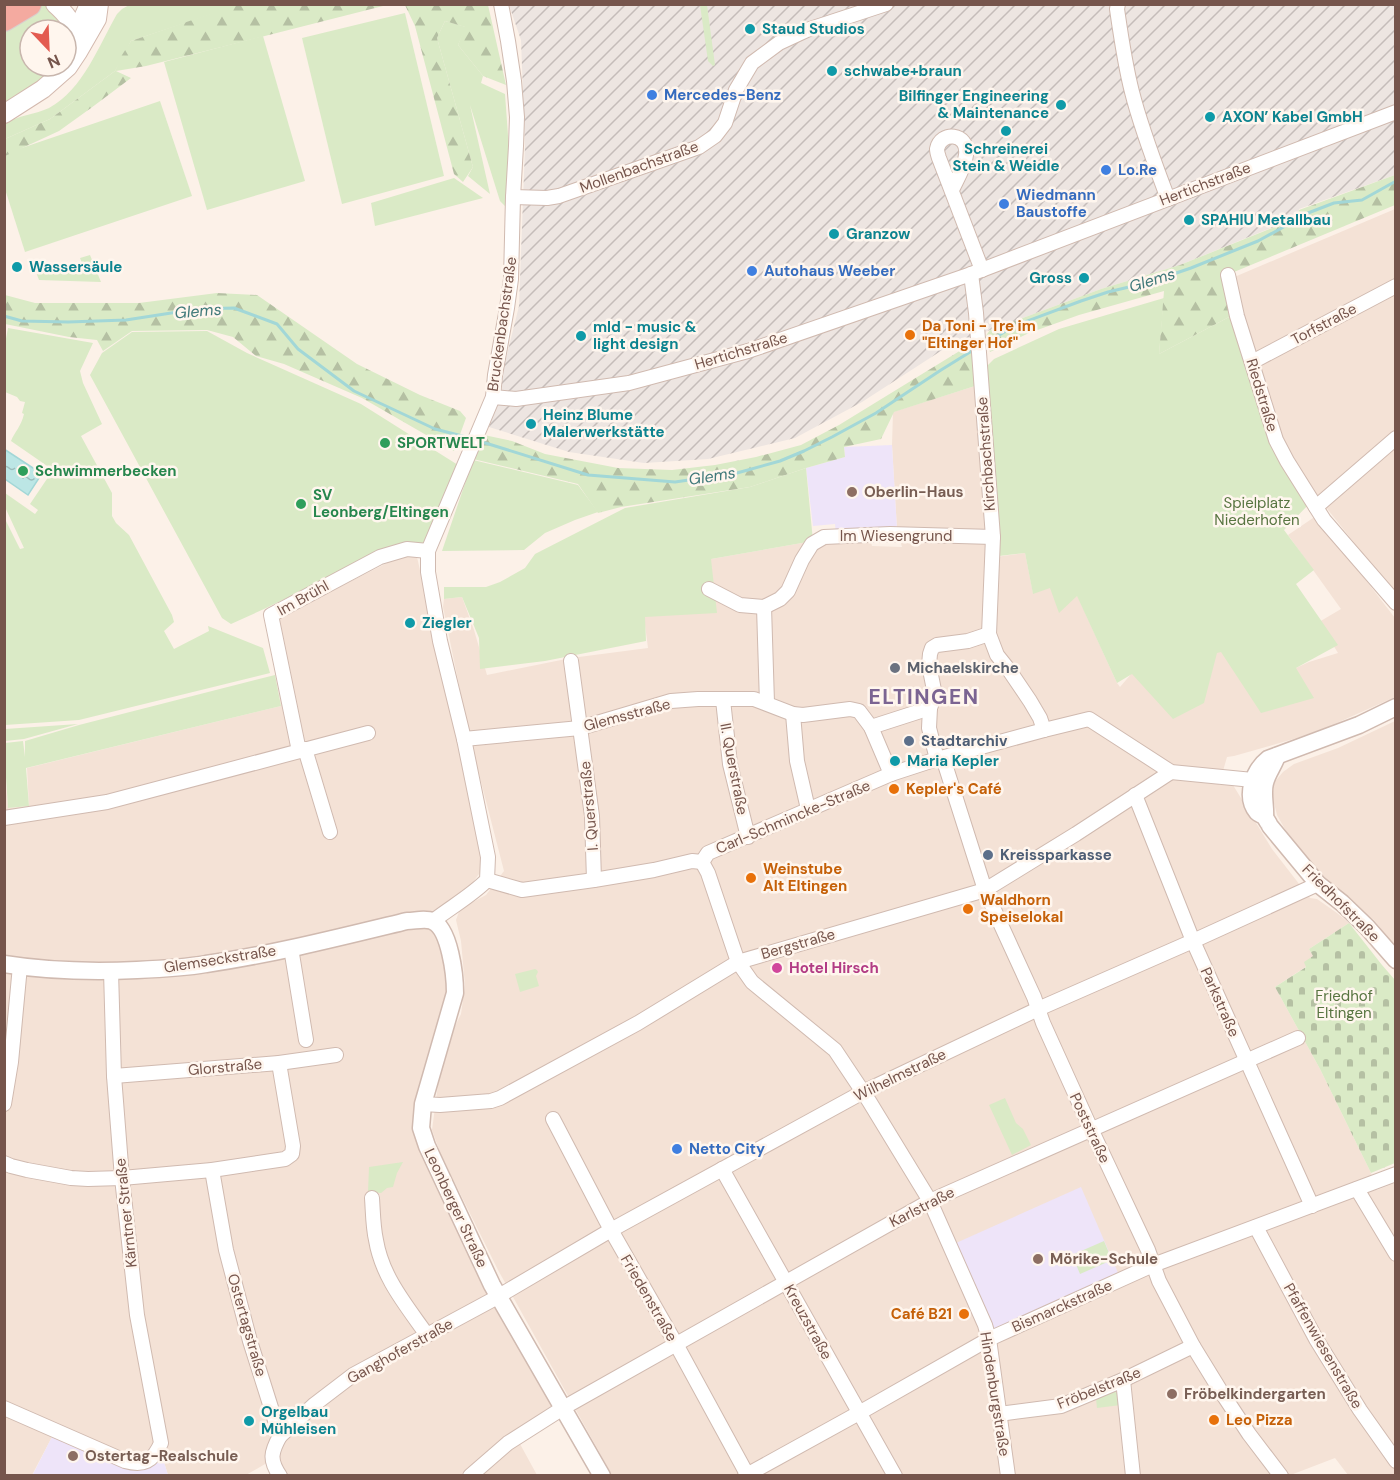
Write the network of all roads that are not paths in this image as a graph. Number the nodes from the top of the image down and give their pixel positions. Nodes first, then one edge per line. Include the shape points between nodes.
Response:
1 (55, 4) edge
2 (93, 4) edge
3 (99, 4) edge
4 (501, 4) edge
5 (885, 4) edge
6 (1118, 4) edge
7 (68, 18) edge
8 (78, 29) edge
9 (78, 52) edge
10 (53, 78) edge
11 (1395, 112) edge
12 (4, 114) edge
13 (952, 190) dead end
14 (513, 197) junction
15 (1168, 199) junction
16 (977, 272) junction
17 (1228, 276) dead end
18 (1395, 286) edge
19 (1252, 362) junction
20 (493, 397) junction
21 (1395, 438) edge
22 (1316, 507) junction
23 (993, 537) junction
24 (428, 551) junction
25 (709, 589) dead end
26 (1395, 603) edge
27 (764, 607) junction
28 (989, 634) junction
29 (571, 661) dead end
30 (723, 700) junction
31 (767, 703) junction
32 (1395, 707) edge
33 (930, 708) junction
34 (793, 714) junction
35 (871, 727) junction
36 (580, 728) junction
37 (1044, 730) junction
38 (368, 733) dead end
39 (464, 739) junction
40 (302, 750) junction
41 (940, 759) junction
42 (1171, 772) junction
43 (891, 774) junction
44 (1259, 780) junction
45 (1135, 795) junction
46 (808, 809) junction
47 (4, 818) edge
48 (330, 832) dead end
49 (748, 837) junction
50 (702, 862) junction
51 (488, 880) junction
52 (594, 880) junction
53 (1318, 884) junction
54 (985, 890) junction
55 (433, 921) junction
56 (1193, 942) junction
57 (291, 948) junction
58 (1395, 960) edge
59 (738, 962) junction
60 (12, 965) edge
61 (111, 971) junction
62 (1038, 1009) junction
63 (1298, 1038) dead end
64 (306, 1041) dead end
65 (336, 1055) dead end
66 (1246, 1061) junction
67 (279, 1063) junction
68 (114, 1076) junction
69 (863, 1092) junction
70 (4, 1104) edge
71 (423, 1104) junction
72 (553, 1119) dead end
73 (1090, 1129) junction
74 (8, 1165) edge
75 (722, 1169) junction
76 (212, 1170) junction
77 (1395, 1174) edge
78 (122, 1178) junction
79 (4, 1180) edge
80 (1357, 1189) junction
81 (372, 1198) dead end
82 (930, 1201) junction
83 (1312, 1206) junction
84 (1256, 1227) junction
85 (611, 1230) junction
86 (1395, 1254) edge
87 (1154, 1265) junction
88 (786, 1282) junction
89 (498, 1296) junction
90 (427, 1335) junction
91 (989, 1339) junction
92 (676, 1344) junction
93 (1193, 1346) junction
94 (1123, 1380) junction
95 (4, 1408) edge
96 (563, 1408) junction
97 (859, 1413) junction
98 (999, 1414) junction
99 (280, 1436) junction
100 (1395, 1461) edge
101 (747, 1475) edge
102 (280, 1476) edge
103 (470, 1476) edge
104 (602, 1476) edge
105 (895, 1476) edge
106 (1008, 1476) edge
107 (1133, 1476) edge
108 (1281, 1476) edge

1 - 7 main road
2 - 8 main road
3 - 9 main road via 97,19
4 - 14 street, Bruckenbachstraße via 517,117
5 - 14 street, Mollenbachstraße via 807,30 779,43 752,63 736,90 725,123 699,147 559,196
6 - 15 street via 1132,92
10 - 12 main road via 43,89
11 - 15 street, Hertichstraße
13 - 16 street
14 - 20 street, Bruckenbachstraße via 511,279
15 - 16 street, Hertichstraße
16 - 20 street, Hertichstraße via 689,368 629,383 516,399
16 - 23 street, Kirchbachstraße
17 - 19 street, Riedstraße
18 - 19 street, Torfstraße
19 - 22 street, Riedstraße via 1276,440
20 - 24 street, Bruckenbachstraße
21 - 22 street
22 - 26 street, Riedstraße
23 - 27 street, Im Wiesengrund via 824,537 812,544 788,591
23 - 28 street, Kirchbachstraße
24 - 39 street, Bruckenbachstraße via 440,641
24 - 40 street, Im Brühl via 407,549 380,557 272,615
25 - 27 street via 740,605
27 - 31 street
28 - 33 street, Poststraße via 932,648 929,665 935,695
28 - 37 street, Kirchbachstraße via 997,655 1030,700
29 - 36 street, I. Querstraße
30 - 31 street, Glemsstraße via 754,699
30 - 36 street, Glemsstraße via 671,702
30 - 49 street, II. Querstraße via 730,764
31 - 34 street, Glemsstraße
32 - 44 street via 1277,756
33 - 35 street
33 - 41 street, Poststraße via 929,728
34 - 35 street, Glemsstraße via 850,709 859,711
34 - 46 street via 797,761
35 - 43 street, Glemsstraße
36 - 39 street, Glemsstraße
36 - 52 street, I. Querstraße via 592,816
37 - 41 street, Carl-Schmincke-Straße
37 - 42 street, Carl-Schmincke-Straße via 1089,719
38 - 40 street
39 - 51 street, Bruckenbachstraße via 488,857
40 - 47 street via 107,802
40 - 48 street
41 - 43 street, Carl-Schmincke-Straße
41 - 54 street, Poststraße
42 - 44 street
42 - 45 street, Bergstraße
43 - 46 street, Carl-Schmincke-Straße
44 - 53 street, Friedhofstraße via 1265,818
45 - 54 street, Bergstraße
45 - 56 street, Parkstraße
46 - 49 street, Carl-Schmincke-Straße
49 - 50 street, Carl-Schmincke-Straße via 708,854
50 - 52 street, Carl-Schmincke-Straße
50 - 59 street, Hindenburgstraße
51 - 52 street, Carl-Schmincke-Straße via 522,890
51 - 55 street
53 - 56 street, Wilhelmstraße
53 - 58 street, Friedhofstraße via 1367,927
54 - 59 street, Bergstraße
54 - 62 street, Poststraße
55 - 57 street, Glemseckstraße via 407,921
55 - 71 street, Leonberger Straße via 445,935 455,993
56 - 62 street, Wilhelmstraße
56 - 66 street, Parkstraße
57 - 61 street, Glemseckstraße via 205,964
57 - 64 street
59 - 69 street, Hindenburgstraße via 752,982 836,1050
59 - 71 street, Bergstraße via 638,1023 500,1098
60 - 61 street, Glemseckstraße
60 - 70 street via 11,1062
61 - 68 street, Kärntner Straße
62 - 69 street, Wilhelmstraße
62 - 73 street, Poststraße
63 - 66 street, Karlstraße
65 - 67 street, Glorstraße
66 - 73 street, Karlstraße
66 - 83 street, Parkstraße
67 - 68 street, Glorstraße
67 - 76 street via 292,1154 285,1159
68 - 78 street, Kärntner Straße
69 - 75 street, Wilhelmstraße
69 - 82 street, Hindenburgstraße
71 - 89 street, Leonberger Straße via 421,1128 427,1146
72 - 85 street, Friedenstraße
73 - 82 street, Karlstraße
73 - 87 street, Poststraße
74 - 78 street via 71,1178
74 - 79 street
75 - 85 street, Wilhelmstraße
75 - 88 street, Kreuzstraße
76 - 78 street
76 - 99 street, Ostertagstraße via 229,1261
77 - 80 street, Bismarckstraße
78 - 95 street, Kärntner Straße via 137,1315 161,1443 157,1453 139,1464 124,1461
80 - 83 street, Bismarckstraße
80 - 86 street
81 - 90 street via 382,1264 393,1287
82 - 88 street, Karlstraße
82 - 91 street, Hindenburgstraße
83 - 84 street, Bismarckstraße
84 - 87 street, Bismarckstraße
84 - 100 street, Pfaffenwiesenstraße via 1316,1339
85 - 89 street, Wilhelmstraße
85 - 92 street, Friedenstraße
87 - 91 street, Bismarckstraße
87 - 93 street, Poststraße
88 - 92 street, Karlstraße
88 - 97 street, Kreuzstraße
89 - 90 street, Ganghoferstraße
89 - 96 street, Leonberger Straße
90 - 99 street, Ganghoferstraße via 353,1375
91 - 97 street, Bismarckstraße
91 - 98 street, Hindenburgstraße
92 - 96 street, Karlstraße
92 - 101 street, Friedenstraße
93 - 94 street, Fröbelstraße
93 - 108 street, Poststraße
94 - 98 street, Fröbelstraße via 1061,1406
94 - 107 street
96 - 103 street, Karlstraße via 508,1443
96 - 104 street, Leonberger Straße
97 - 101 street, Bismarckstraße
97 - 105 street, Kreuzstraße
98 - 106 street, Hindenburgstraße
99 - 102 street via 272,1460

